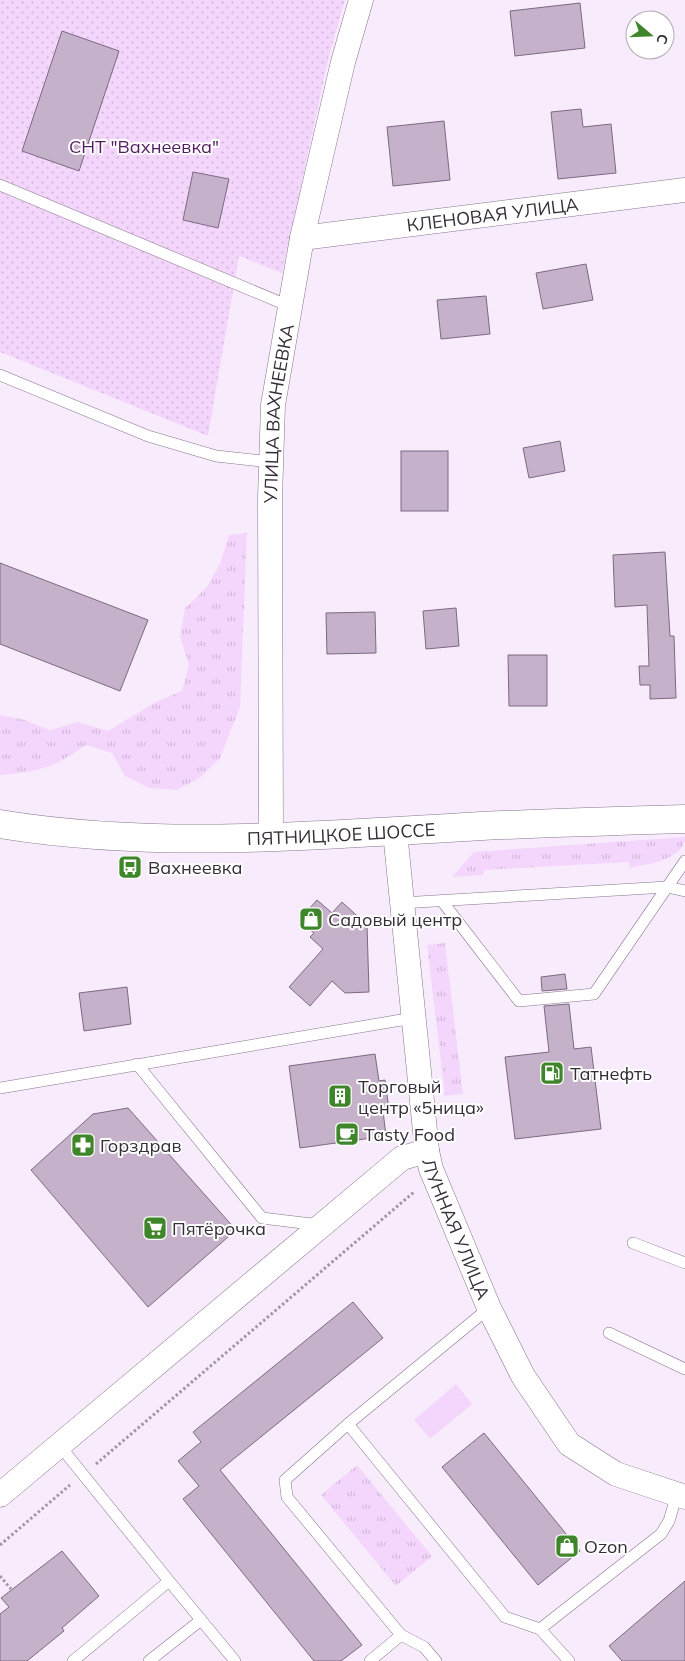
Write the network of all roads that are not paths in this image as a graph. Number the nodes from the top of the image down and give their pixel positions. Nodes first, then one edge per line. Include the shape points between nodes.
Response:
1 (361, 0) edge
2 (0, 185) edge
3 (685, 190) edge
4 (302, 238) junction
5 (289, 306) junction
6 (0, 375) edge
7 (271, 462) junction
8 (685, 819) edge
9 (0, 824) edge
10 (395, 832) junction
11 (271, 837) junction
12 (685, 861) edge
13 (667, 887) junction
14 (685, 891) edge
15 (442, 901) junction
16 (401, 903) junction
17 (413, 1018) junction
18 (137, 1064) junction
19 (0, 1088) edge
20 (427, 1152) junction
21 (322, 1225) junction
22 (634, 1243) dead end
23 (685, 1263) edge
24 (489, 1308) junction
25 (609, 1333) dead end
26 (685, 1369) edge
27 (348, 1424) junction
28 (60, 1446) junction
29 (0, 1496) edge
30 (681, 1496) edge
31 (169, 1580) junction
32 (201, 1620) junction
33 (540, 1629) junction
34 (401, 1635) junction
35 (73, 1661) edge
36 (150, 1661) edge
37 (235, 1661) edge
38 (370, 1661) edge
39 (436, 1661) edge
40 (569, 1661) edge

1 - 4 street, УЛИЦА ВАХНЕЕВКА via 343,62
2 - 5 lane
3 - 4 street, КЛЕНОВАЯ УЛИЦА
4 - 5 street, УЛИЦА ВАХНЕЕВКА
5 - 7 street, УЛИЦА ВАХНЕЕВКА via 273,405
6 - 7 lane via 148,436 216,456
7 - 11 street, УЛИЦА ВАХНЕЕВКА
8 - 10 main road, ПЯТНИЦКОЕ ШОССЕ
9 - 11 main road, ПЯТНИЦКОЕ ШОССЕ via 52,833 157,838
10 - 11 main road, ПЯТНИЦКОЕ ШОССЕ
10 - 16 street, ЛУННАЯ УЛИЦА
12 - 13 lane
13 - 14 lane
13 - 15 lane
13 - 15 lane via 594,994 519,1001
15 - 16 lane
16 - 17 street, ЛУННАЯ УЛИЦА
17 - 18 lane
17 - 20 street, ЛУННАЯ УЛИЦА
18 - 19 lane
18 - 21 lane via 262,1218
20 - 21 street via 402,1158
20 - 24 street, ЛУННАЯ УЛИЦА via 431,1169
21 - 28 street
22 - 23 lane
24 - 27 lane
24 - 30 street, ЛУННАЯ УЛИЦА via 523,1376 569,1444 616,1474
25 - 26 lane
27 - 33 lane via 505,1617
27 - 34 lane via 288,1475 285,1492
28 - 29 street
28 - 31 lane
30 - 33 lane via 661,1534
31 - 32 lane
31 - 35 lane
32 - 36 lane
32 - 37 lane
33 - 40 lane
34 - 38 lane
34 - 39 lane via 424,1646

